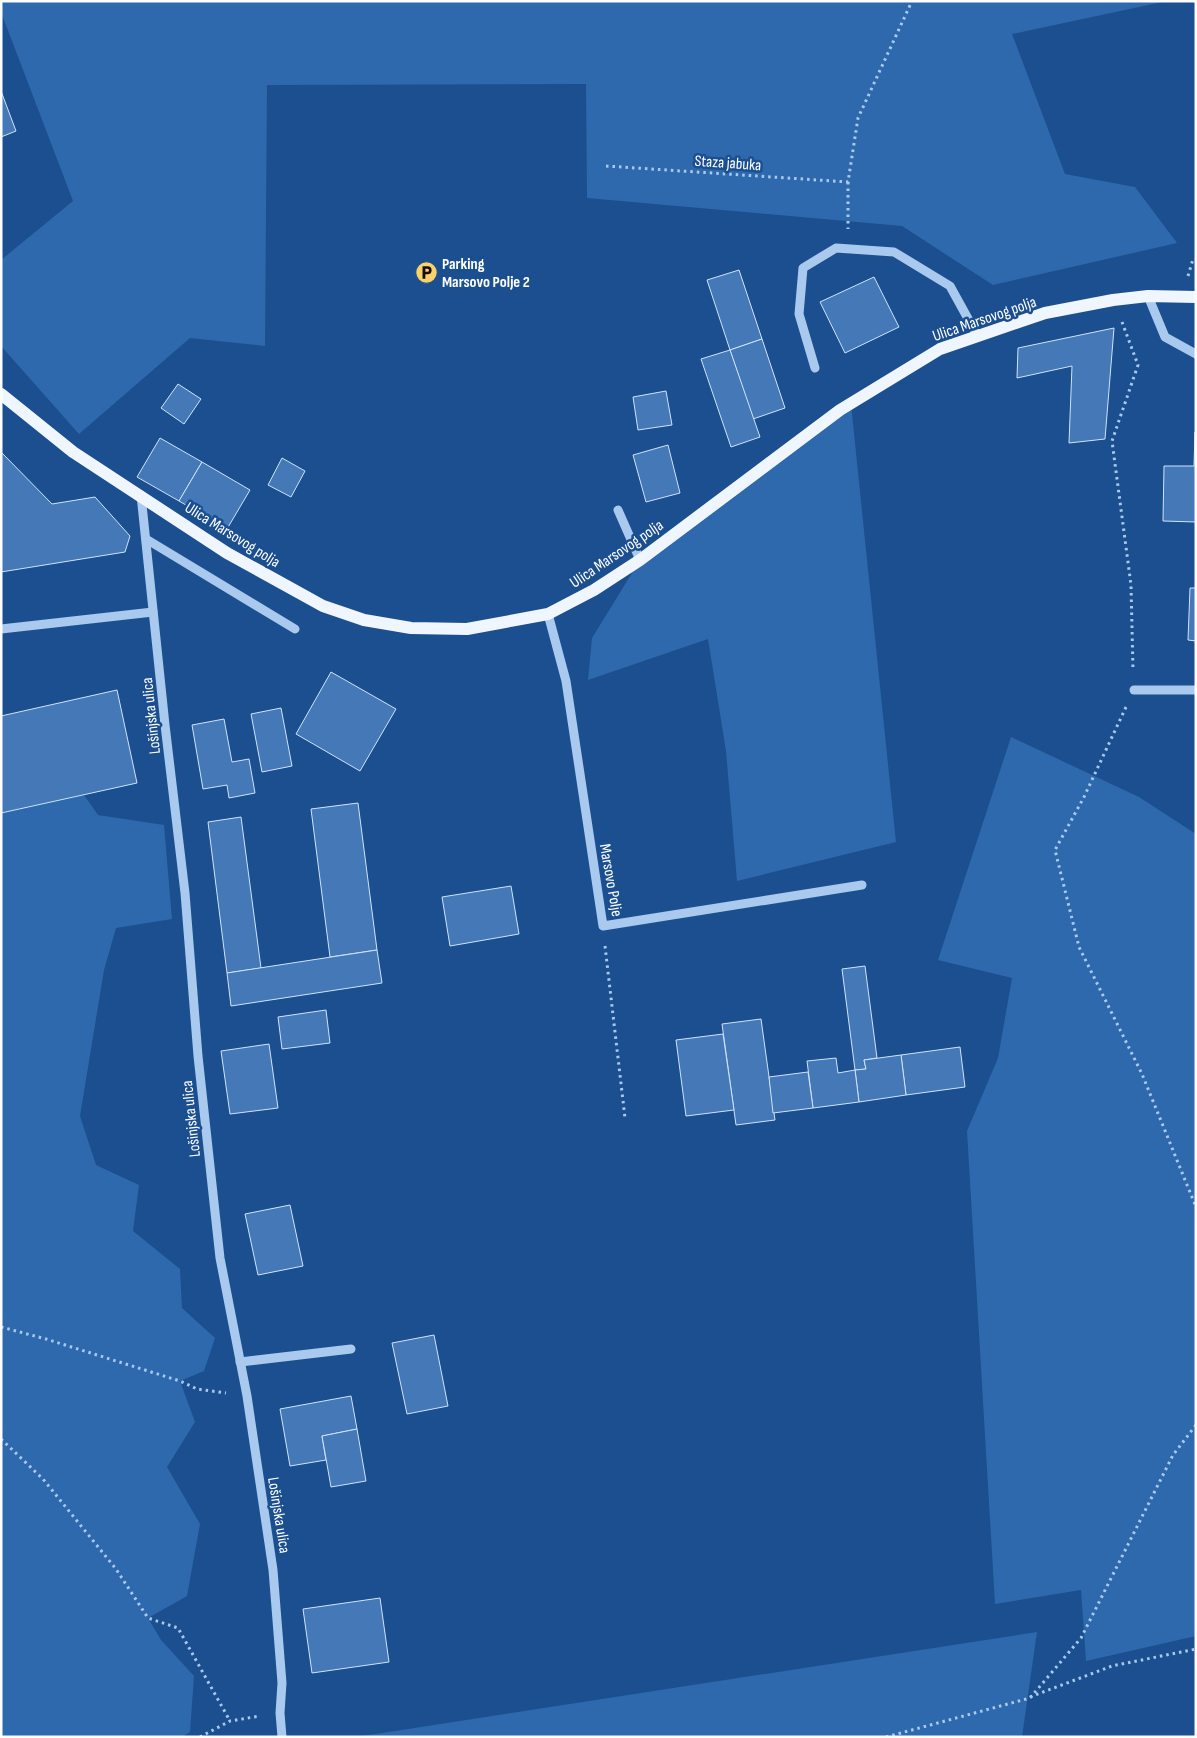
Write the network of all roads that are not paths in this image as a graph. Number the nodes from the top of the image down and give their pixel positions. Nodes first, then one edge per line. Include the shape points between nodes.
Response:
1 (1148, 296) junction
2 (1196, 297) edge
3 (977, 335) junction
4 (1196, 354) edge
5 (815, 368) dead end
6 (1, 394) edge
7 (141, 495) junction
8 (618, 510) dead end
9 (146, 539) junction
10 (640, 560) junction
11 (153, 612) junction
12 (548, 614) junction
13 (295, 629) dead end
14 (1, 630) edge
15 (1134, 690) road end
16 (1196, 690) edge
17 (862, 885) dead end
18 (351, 1349) dead end
19 (240, 1362) junction
20 (282, 1737) edge

1 - 2 main road, Ulica Marsovog polja
1 - 3 main road, Ulica Marsovog polja via 1046,313
1 - 4 street via 1165,336
3 - 5 street via 950,286 894,252 836,248 803,268 799,314
3 - 10 main road, Ulica Marsovog polja via 940,349 840,410
6 - 7 main road, Ulica Marsovog polja via 73,452
7 - 9 street, Lošinjska ulica
7 - 12 main road, Ulica Marsovog polja via 227,553 323,606 364,620 411,628 467,629
8 - 10 street
9 - 11 street, Lošinjska ulica
9 - 13 street
10 - 12 main road, Ulica Marsovog polja via 594,590
11 - 14 street
11 - 19 street, Lošinjska ulica via 185,893 218,1248
12 - 17 street, Marsovo Polje via 566,681 602,926
15 - 16 street
18 - 19 street
19 - 20 street, Lošinjska ulica via 273,1570 282,1683

